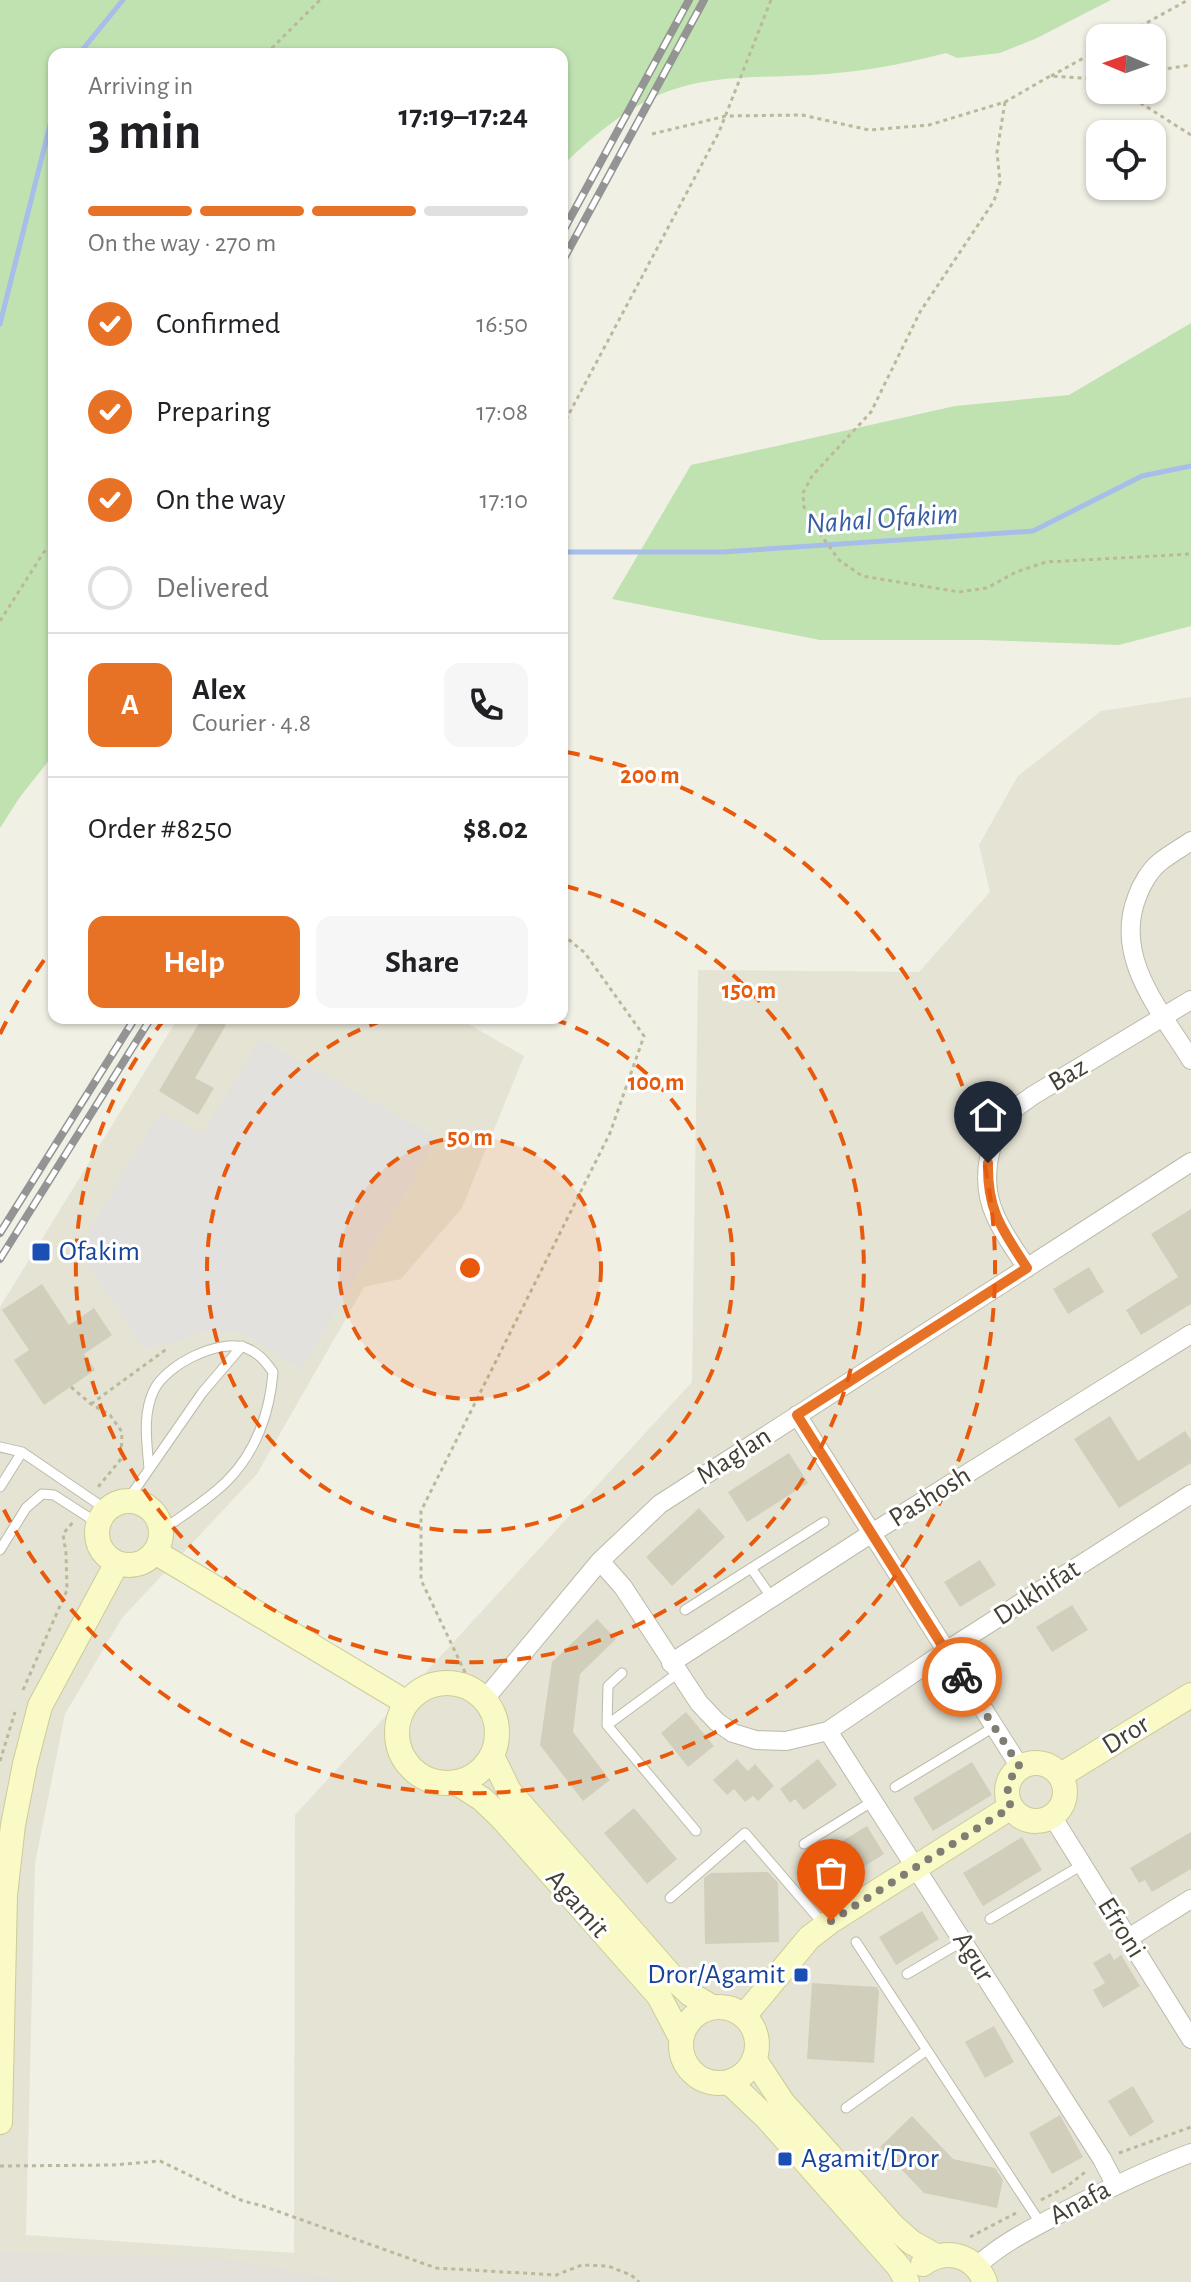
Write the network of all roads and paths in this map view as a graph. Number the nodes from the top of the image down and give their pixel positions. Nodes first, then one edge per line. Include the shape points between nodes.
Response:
1 (320, 0) edge
2 (771, 0) edge
3 (1188, 0) edge
4 (1144, 24) edge
5 (272, 48) edge
6 (1086, 57) edge
7 (1191, 65) edge
8 (1166, 69) edge
9 (1050, 76) junction
10 (1086, 78) edge
11 (1005, 102) junction
12 (1142, 104) edge
13 (726, 116) junction
14 (652, 134) dead end
15 (1191, 135) edge
16 (568, 416) edge
17 (48, 549) edge
18 (1191, 554) edge
19 (0, 621) edge
20 (1191, 841) edge
21 (568, 939) edge
22 (1191, 1000) edge
23 (1165, 1018) junction
24 (1191, 1060) edge
25 (1191, 1162) edge
26 (1027, 1268) junction
27 (1191, 1334) edge
28 (242, 1346) junction
29 (168, 1348) dead end
30 (71, 1387) dead end
31 (91, 1404) junction
32 (797, 1415) junction
33 (0, 1447) edge
34 (22, 1452) junction
35 (149, 1469) junction
36 (0, 1487) edge
37 (1191, 1494) edge
38 (100, 1509) junction
39 (824, 1522) dead end
40 (872, 1533) junction
41 (158, 1541) junction
42 (0, 1550) edge
43 (600, 1561) junction
44 (117, 1563) junction
45 (751, 1568) junction
46 (772, 1598) junction
47 (685, 1610) dead end
48 (946, 1651) junction
49 (674, 1668) junction
50 (622, 1673) dead end
51 (23, 1690) dead end
52 (479, 1695) junction
53 (1191, 1695) edge
54 (407, 1703) junction
55 (18, 1704) dead end
56 (607, 1725) junction
57 (994, 1727) junction
58 (828, 1731) junction
59 (492, 1756) junction
60 (0, 1761) edge
61 (1020, 1767) junction
62 (1061, 1775) junction
63 (457, 1783) junction
64 (895, 1787) dead end
65 (873, 1801) junction
66 (1011, 1807) junction
67 (1052, 1816) junction
68 (696, 1831) dead end
69 (804, 1844) dead end
70 (1082, 1865) junction
71 (916, 1867) junction
72 (670, 1898) dead end
73 (1191, 1899) edge
74 (990, 1919) dead end
75 (825, 1926) junction
76 (1127, 1939) junction
77 (963, 1941) junction
78 (856, 1942) dead end
79 (907, 1974) dead end
80 (712, 2007) junction
81 (744, 2016) junction
82 (681, 2038) junction
83 (1191, 2039) edge
84 (927, 2050) junction
85 (754, 2059) junction
86 (729, 2082) junction
87 (846, 2108) dead end
88 (0, 2122) edge
89 (1191, 2127) edge
90 (1191, 2153) edge
91 (1102, 2159) junction
92 (0, 2166) edge
93 (1115, 2184) junction
94 (1029, 2206) junction
95 (1041, 2224) junction
96 (969, 2238) dead end
97 (936, 2256) junction
98 (981, 2274) edge
99 (639, 2282) edge
100 (910, 2282) edge

1 - 5 path
2 - 13 path
3 - 4 path
6 - 9 path
7 - 8 path
9 - 10 path
9 - 11 path
11 - 13 path via 929,125 869,130 802,115
11 - 18 path via 994,201 920,312 871,412 812,476 803,493 804,507 839,560 862,576 959,592 987,588 1046,562
12 - 15 path
13 - 14 path
13 - 16 path
17 - 19 path
20 - 23 street via 1158,863 1139,890 1129,927 1136,966
21 - 52 path via 585,953 644,1036 610,1133 421,1511 421,1580
22 - 23 street, Baz
23 - 24 street
23 - 26 street, Baz via 1032,1096 1000,1127 988,1163 988,1187 993,1212
25 - 26 street, Maglan
26 - 32 street, Maglan
27 - 40 street, Pashosh
28 - 35 lane
28 - 35 lane via 210,1349 179,1364 155,1386 145,1414
28 - 41 lane via 262,1356 273,1372 264,1423 228,1480
29 - 31 path
30 - 31 path
31 - 38 path via 110,1415 122,1432 121,1459
32 - 40 street
32 - 43 street, Maglan via 660,1504
33 - 34 lane
34 - 36 lane
34 - 38 lane
35 - 38 lane
37 - 48 street, Dukhifat
38 - 41 street via 138,1502 148,1507 158,1520
38 - 42 lane via 42,1494 26,1508
38 - 44 street via 100,1546
38 - 51 path via 63,1534 67,1590
39 - 45 lane
40 - 46 street, Pashosh
40 - 48 street
41 - 44 street via 148,1559
41 - 54 street
43 - 49 street, Dukhifat via 623,1587
43 - 52 street, Maglan
44 - 88 street via 40,1706 25,1764 5,1895
45 - 46 lane
45 - 47 lane
46 - 49 street, Pashosh
48 - 57 street
48 - 58 street, Dukhifat
49 - 56 lane
49 - 58 street, Dukhifat via 699,1703 733,1733 786,1741
50 - 56 lane via 608,1686
52 - 54 street via 445,1683
52 - 59 street via 493,1712
53 - 62 street, Dror
54 - 63 street via 397,1733 407,1764 431,1781
55 - 60 path
56 - 68 lane
57 - 61 street
57 - 64 lane
58 - 65 street, Agur
59 - 63 street via 477,1773
59 - 80 street, Agamit via 509,1791 575,1868 674,1979
61 - 62 street via 1037,1762
61 - 66 street via 1009,1781
62 - 67 street via 1065,1797
63 - 82 street, Agamit via 501,1817 648,1984
65 - 69 lane
65 - 71 street, Agur
66 - 67 street via 1034,1821
66 - 71 street
67 - 70 street, Efroni
70 - 74 lane
70 - 76 street, Efroni
71 - 75 street
71 - 77 street, Agur
72 - 75 lane via 745,1833
73 - 76 street
75 - 81 street
76 - 83 street, Efroni
77 - 79 lane
77 - 91 street, Agur
78 - 84 lane
80 - 81 street
80 - 82 street via 695,2014
81 - 85 street via 756,2036
82 - 86 street via 690,2071 708,2082
84 - 87 lane
84 - 94 lane
85 - 86 street
85 - 97 street via 783,2103 893,2226
86 - 100 street
89 - 91 path
90 - 93 street, Anafa
91 - 93 street, Agur
91 - 94 path via 1066,2187
92 - 99 path via 160,2161 243,2201 436,2268 556,2275 582,2265 608,2266
93 - 95 street, Anafa
94 - 95 lane
94 - 96 path
95 - 98 street, Anafa via 992,2252
97 - 98 street via 958,2255
97 - 100 street

